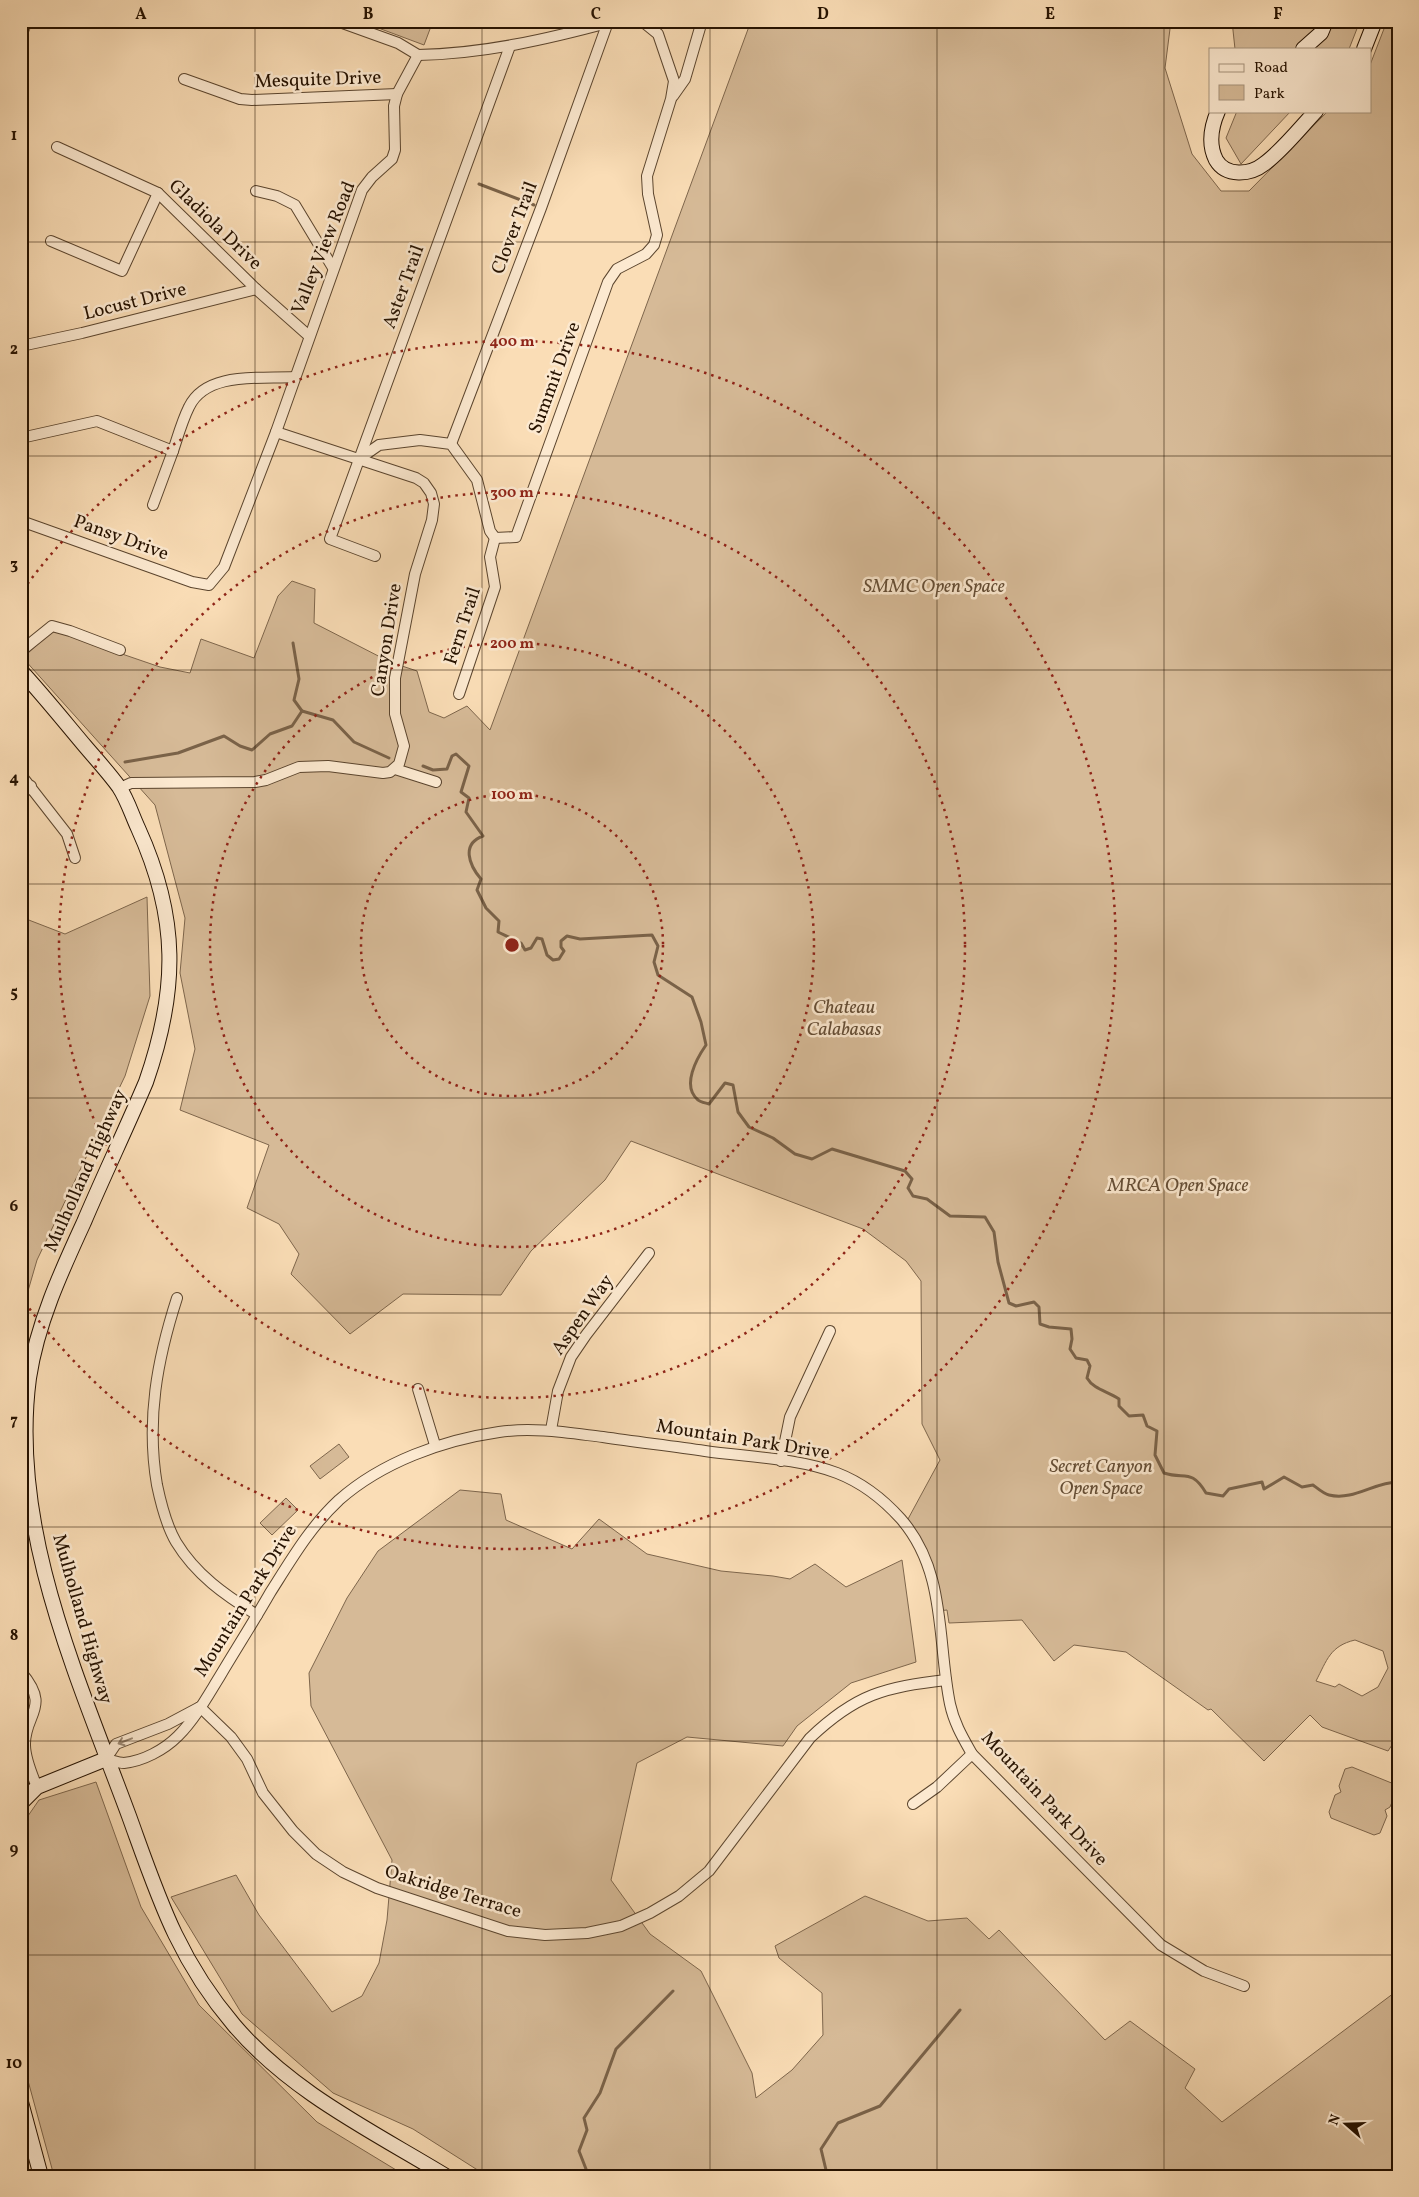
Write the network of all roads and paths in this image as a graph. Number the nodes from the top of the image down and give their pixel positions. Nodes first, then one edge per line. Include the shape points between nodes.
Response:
1 (337, 21) edge
2 (642, 21) edge
3 (702, 21) edge
4 (1326, 21) edge
5 (1375, 21) edge
6 (610, 22) edge
7 (510, 46) junction
8 (1304, 48) edge
9 (1364, 48) edge
10 (418, 55) junction
11 (184, 79) dead end
12 (397, 94) junction
13 (671, 99) junction
14 (1218, 112) edge
15 (1315, 112) edge
16 (57, 147) dead end
17 (256, 191) dead end
18 (158, 193) junction
19 (51, 241) dead end
20 (333, 268) junction
21 (256, 289) junction
22 (309, 336) junction
23 (21, 346) edge
24 (294, 378) junction
25 (276, 432) junction
26 (21, 438) edge
27 (451, 444) junction
28 (173, 451) junction
29 (359, 459) junction
30 (153, 505) dead end
31 (21, 521) edge
32 (495, 538) junction
33 (376, 556) dead end
34 (209, 585) joint
35 (120, 650) dead end
36 (21, 651) edge
37 (21, 671) edge
38 (459, 694) dead end
39 (395, 769) junction
40 (21, 775) edge
41 (436, 782) dead end
42 (31, 786) junction
43 (120, 788) junction
44 (21, 795) edge
45 (75, 858) dead end
46 (649, 1254) dead end
47 (177, 1298) dead end
48 (830, 1331) dead end
49 (418, 1389) dead end
50 (551, 1430) junction
51 (436, 1445) junction
52 (781, 1461) junction
53 (257, 1615) junction
54 (21, 1672) edge
55 (946, 1680) junction
56 (200, 1708) junction
57 (151, 1731) junction
58 (158, 1751) junction
59 (972, 1754) junction
60 (106, 1759) junction
61 (37, 1787) junction
62 (21, 1803) edge
63 (913, 1804) dead end
64 (1244, 1986) dead end
65 (21, 2102) edge
66 (41, 2176) edge
67 (446, 2176) edge

1 - 10 street via 398,43
2 - 13 street, Summit Drive via 658,34 674,81
3 - 13 street via 685,79
4 - 8 main road via 1321,33
5 - 9 main road
6 - 7 street
6 - 27 street, Clover Trail
7 - 10 street via 453,55
7 - 29 street, Aster Trail
10 - 12 street, Valley View Road
11 - 12 street, Mesquite Drive via 240,99 252,100
12 - 20 street, Valley View Road via 392,159 362,190
13 - 32 street, Summit Drive via 647,176 657,236 654,244 646,254 617,269 608,282 517,535
14 - 15 main road via 1210,141 1213,154 1220,165 1232,172 1245,172 1264,165
16 - 18 street, Gladiola Drive
17 - 20 street via 295,205
18 - 19 street via 122,270
18 - 21 street, Gladiola Drive
20 - 22 street, Valley View Road
21 - 22 street, Gladiola Drive
21 - 23 street, Locust Drive
22 - 24 street, Valley View Road
24 - 25 street, Valley View Road
24 - 28 street via 223,381 204,391 189,406
25 - 29 street, Canyon Drive
25 - 34 street, Valley View Road via 224,567
26 - 28 street via 97,421
27 - 29 street via 420,440 378,445
27 - 32 street via 477,480 490,531
28 - 30 street
29 - 33 street, Aster Trail via 330,540
29 - 39 street, Canyon Drive via 416,478 431,493 434,504 415,574 395,678 395,714 404,746 402,758
31 - 34 street, Pansy Drive via 192,582
32 - 38 street, Fern Trail via 490,557 495,587
35 - 36 street via 52,626
37 - 43 main road, Mulholland Highway
39 - 41 street
39 - 43 street via 377,774 319,765 299,767 256,782 131,783
40 - 42 street
42 - 44 street
42 - 45 street via 67,834
43 - 60 main road, Mulholland Highway via 148,851 164,900 171,956 167,1002 161,1036 146,1082 50,1301 29,1376 26,1423 30,1497 44,1565 68,1650
46 - 50 street, Aspen Way via 571,1358 558,1391
47 - 53 street via 162,1352 154,1400 152,1447 165,1518 175,1541 206,1579
48 - 52 street via 790,1417
49 - 51 street
50 - 51 street, Mountain Park Drive via 504,1431
50 - 52 street, Mountain Park Drive
51 - 53 street, Mountain Park Drive via 387,1468 341,1499 295,1551
52 - 55 street, Mountain Park Drive via 835,1472 861,1484 903,1521 918,1543 932,1575
53 - 56 street, Mountain Park Drive
54 - 61 street via 36,1700 25,1744
55 - 56 street, Oakridge Terrace via 876,1692 824,1725 810,1738 709,1871 679,1896 621,1926 587,1933 545,1935 508,1931 377,1888 316,1854 292,1831 263,1794 247,1759 231,1737
55 - 59 street, Mountain Park Drive via 959,1732
56 - 57 street, Mountain Park Drive
56 - 58 street, Mountain Park Drive via 177,1737
57 - 58 street
57 -> 60 street, Mountain Park Drive via 116,1744
58 - 60 street, Mountain Park Drive via 123,1763
59 - 63 street via 938,1787
59 - 64 street, Mountain Park Drive via 1161,1945 1204,1971
60 - 61 main road
60 - 67 main road, Mulholland Highway via 161,1905 192,1969 215,2002 261,2053 297,2083 332,2108
61 - 62 main road
65 - 66 main road

